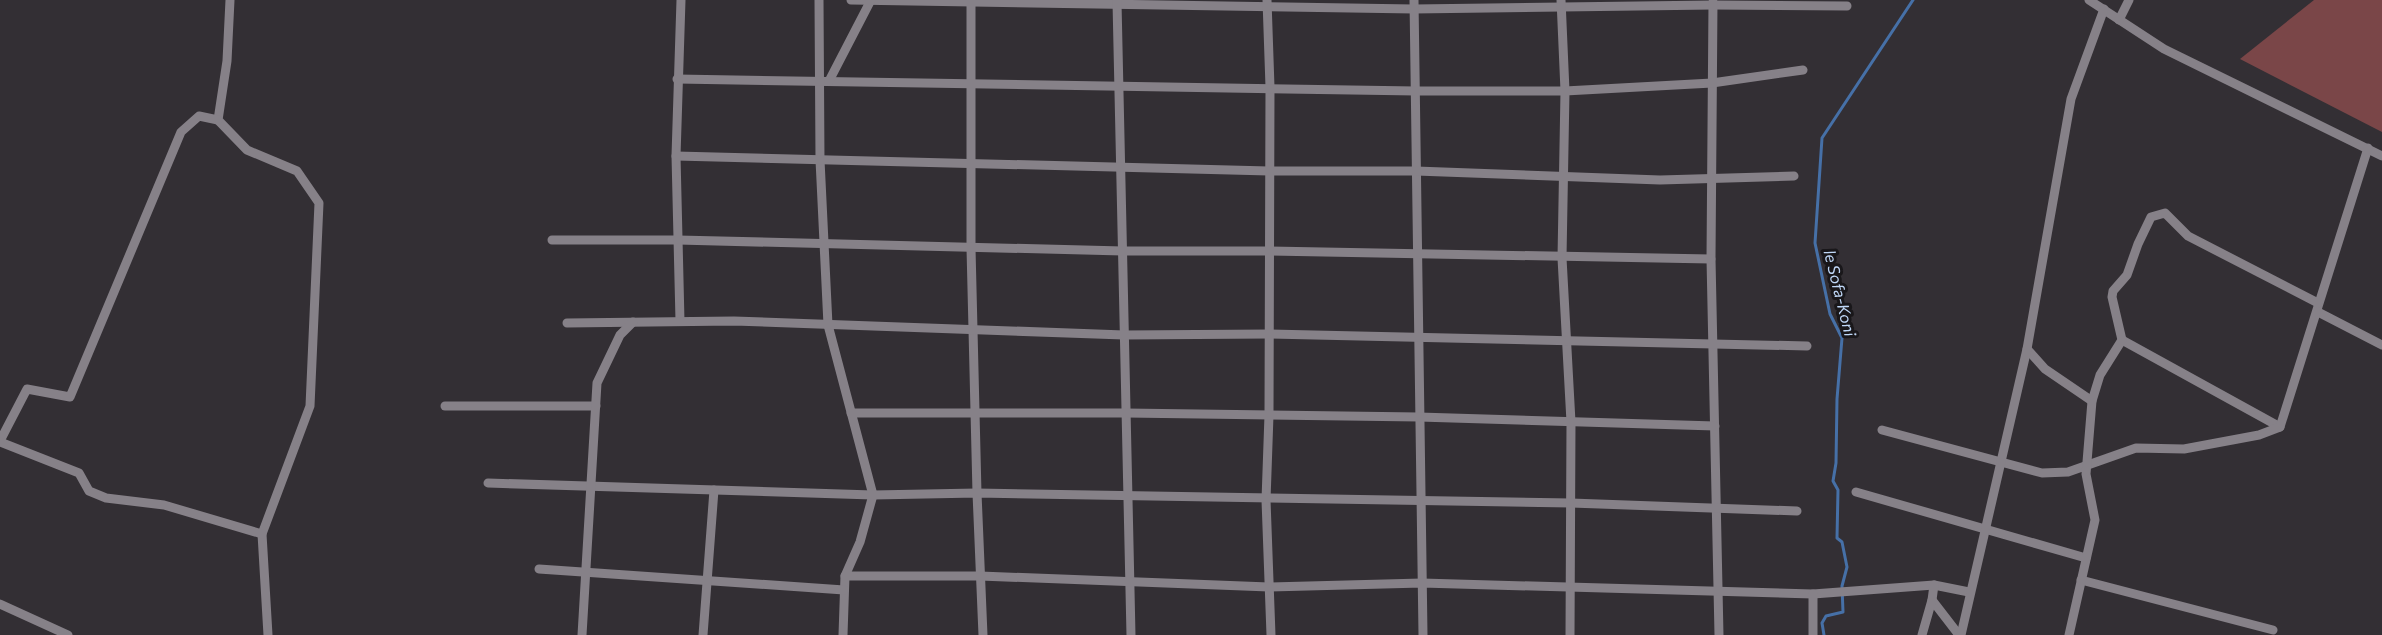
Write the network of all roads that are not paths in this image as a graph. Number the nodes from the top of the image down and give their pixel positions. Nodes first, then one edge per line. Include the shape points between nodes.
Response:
1 (230, 0) edge
2 (681, 0) edge
3 (819, 0) edge
4 (851, 0) edge
5 (2089, 0) edge
6 (2129, 0) edge
7 (871, 1) edge
8 (971, 1) edge
9 (1117, 3) edge
10 (1561, 3) edge
11 (1713, 3) edge
12 (1267, 4) edge
13 (1414, 5) edge
14 (1848, 6) dead end
15 (2104, 9) junction
16 (2119, 20) junction
17 (1803, 70) dead end
18 (677, 79) junction
19 (825, 81) junction
20 (972, 83) junction
21 (1712, 83) junction
22 (1119, 85) junction
23 (1270, 87) junction
24 (1416, 91) junction
25 (1565, 91) junction
26 (218, 120) junction
27 (2368, 148) junction
28 (676, 156) junction
29 (2382, 156) edge
30 (820, 160) junction
31 (973, 163) junction
32 (1121, 168) junction
33 (1269, 171) junction
34 (1416, 171) junction
35 (1564, 176) junction
36 (1794, 176) dead end
37 (1713, 179) junction
38 (552, 240) dead end
39 (678, 240) junction
40 (826, 245) junction
41 (971, 248) junction
42 (1123, 251) junction
43 (1269, 251) junction
44 (1417, 254) junction
45 (1563, 258) junction
46 (1711, 259) junction
47 (2318, 307) junction
48 (680, 321) junction
49 (633, 322) junction
50 (567, 323) dead end
51 (828, 325) junction
52 (974, 330) junction
53 (1269, 334) junction
54 (1125, 335) junction
55 (1418, 336) junction
56 (1566, 340) junction
57 (2122, 340) junction
58 (1713, 344) junction
59 (2382, 345) edge
60 (1807, 346) dead end
61 (2027, 349) junction
62 (2092, 401) junction
63 (445, 406) dead end
64 (596, 406) junction
65 (975, 413) junction
66 (1126, 413) junction
67 (851, 414) junction
68 (1269, 415) junction
69 (1419, 417) junction
70 (1571, 422) junction
71 (1715, 426) junction
72 (2280, 427) junction
73 (1882, 430) dead end
74 (0, 442) edge
75 (2000, 461) junction
76 (2087, 465) junction
77 (488, 483) dead end
78 (591, 486) junction
79 (714, 490) junction
80 (1856, 492) dead end
81 (977, 493) junction
82 (873, 495) junction
83 (1128, 496) junction
84 (1266, 500) junction
85 (1422, 501) junction
86 (1571, 503) junction
87 (1718, 508) junction
88 (1797, 511) dead end
89 (1984, 529) junction
90 (262, 534) junction
91 (2086, 558) junction
92 (539, 569) dead end
93 (585, 572) junction
94 (845, 576) junction
95 (980, 576) junction
96 (708, 580) junction
97 (1130, 580) junction
98 (2081, 580) junction
99 (1422, 583) junction
100 (1934, 585) junction
101 (1570, 586) junction
102 (1269, 587) junction
103 (844, 590) junction
104 (1969, 592) junction
105 (1720, 593) junction
106 (1813, 594) junction
107 (1932, 600) junction
108 (0, 603) edge
109 (2273, 630) dead end
110 (68, 635) edge
111 (268, 635) edge
112 (582, 635) edge
113 (704, 635) edge
114 (843, 635) edge
115 (983, 635) edge
116 (1131, 635) edge
117 (1271, 635) edge
118 (1423, 635) edge
119 (1570, 635) edge
120 (1719, 635) edge
121 (1813, 635) edge
122 (1922, 635) edge
123 (1960, 635) edge
124 (2069, 635) edge

1 - 26 street via 227,61
2 - 18 street
3 - 19 street
4 - 7 street
5 - 15 street
6 - 16 street
7 - 8 street
7 - 19 street
8 - 9 street
8 - 20 street
9 - 12 street
9 - 22 street
10 - 11 street
10 - 13 street
10 - 25 street
11 - 14 street
11 - 21 street
12 - 13 street
12 - 23 street
13 - 24 street
15 - 16 street
15 - 61 street via 2071,99
16 - 27 street via 2164,49
17 - 21 street
18 - 19 street
18 - 28 street
19 - 20 street
19 - 30 street
20 - 22 street
20 - 31 street
21 - 25 street
21 - 37 street
22 - 23 street
22 - 32 street
23 - 24 street
23 - 33 street
24 - 25 street
24 - 34 street
25 - 35 street
26 - 74 street via 199,116 181,132 70,397 27,389
26 - 90 street via 247,150 297,171 319,203 310,406
27 - 29 street
27 - 47 street
28 - 30 street
28 - 39 street
30 - 31 street
30 - 40 street
31 - 32 street
31 - 41 street
32 - 33 street
32 - 42 street
33 - 34 street
33 - 43 street
34 - 35 street
34 - 44 street
35 - 37 street
35 - 45 street
36 - 37 street
37 - 46 street
38 - 39 street
39 - 40 street
39 - 48 street
40 - 41 street
40 - 51 street
41 - 42 street
41 - 52 street
42 - 43 street
42 - 54 street
43 - 44 street
43 - 53 street
44 - 45 street
44 - 55 street
45 - 46 street
45 - 56 street
46 - 58 street
47 - 57 street via 2188,236 2165,213 2151,218 2127,275 2113,291
47 - 59 street
47 - 72 street
48 - 49 street
48 - 51 street
49 - 50 street
49 - 64 street via 620,335 597,383
51 - 52 street
51 - 67 street
52 - 54 street
52 - 65 street
53 - 54 street
53 - 55 street
53 - 68 street
54 - 66 street
55 - 56 street
55 - 69 street
56 - 58 street
56 - 70 street
57 - 62 street via 2100,375
57 - 72 street
58 - 60 street
58 - 71 street
61 - 62 street via 2045,369
61 - 75 street
62 - 76 street
63 - 64 street
64 - 78 street
65 - 66 street
65 - 67 street
65 - 81 street
66 - 68 street
66 - 83 street
67 - 82 street
68 - 69 street
68 - 84 street
69 - 70 street
69 - 85 street
70 - 71 street
70 - 86 street
71 - 87 street
72 - 76 street via 2259,435 2184,449 2136,448
73 - 75 street
74 - 90 street via 79,474 88,491 106,498 164,505
75 - 76 street via 2042,473 2068,472
75 - 89 street
76 - 91 street via 2095,520
77 - 78 street
78 - 79 street
78 - 93 street
79 - 82 street
79 - 96 street
80 - 89 street
81 - 82 street
81 - 83 street
81 - 95 street
82 - 94 street via 860,542
83 - 84 street
83 - 97 street
84 - 85 street
84 - 102 street
85 - 86 street
85 - 99 street
86 - 87 street
86 - 101 street
87 - 88 street
87 - 105 street
89 - 91 street
89 - 104 street
90 - 111 street
91 - 98 street
92 - 93 street
93 - 96 street
93 - 112 street
94 - 95 street
94 - 103 street
95 - 97 street
95 - 115 street
96 - 103 street
96 - 113 street
97 - 102 street
97 - 116 street
98 - 109 street
98 - 124 street
99 - 101 street
99 - 102 street
99 - 118 street
100 - 104 street
100 - 106 street
100 - 107 street
101 - 105 street
101 - 119 street
102 - 117 street
103 - 114 street
104 - 123 street
105 - 106 street
105 - 120 street
106 - 121 street
107 - 122 street
107 - 123 street
108 - 110 street

